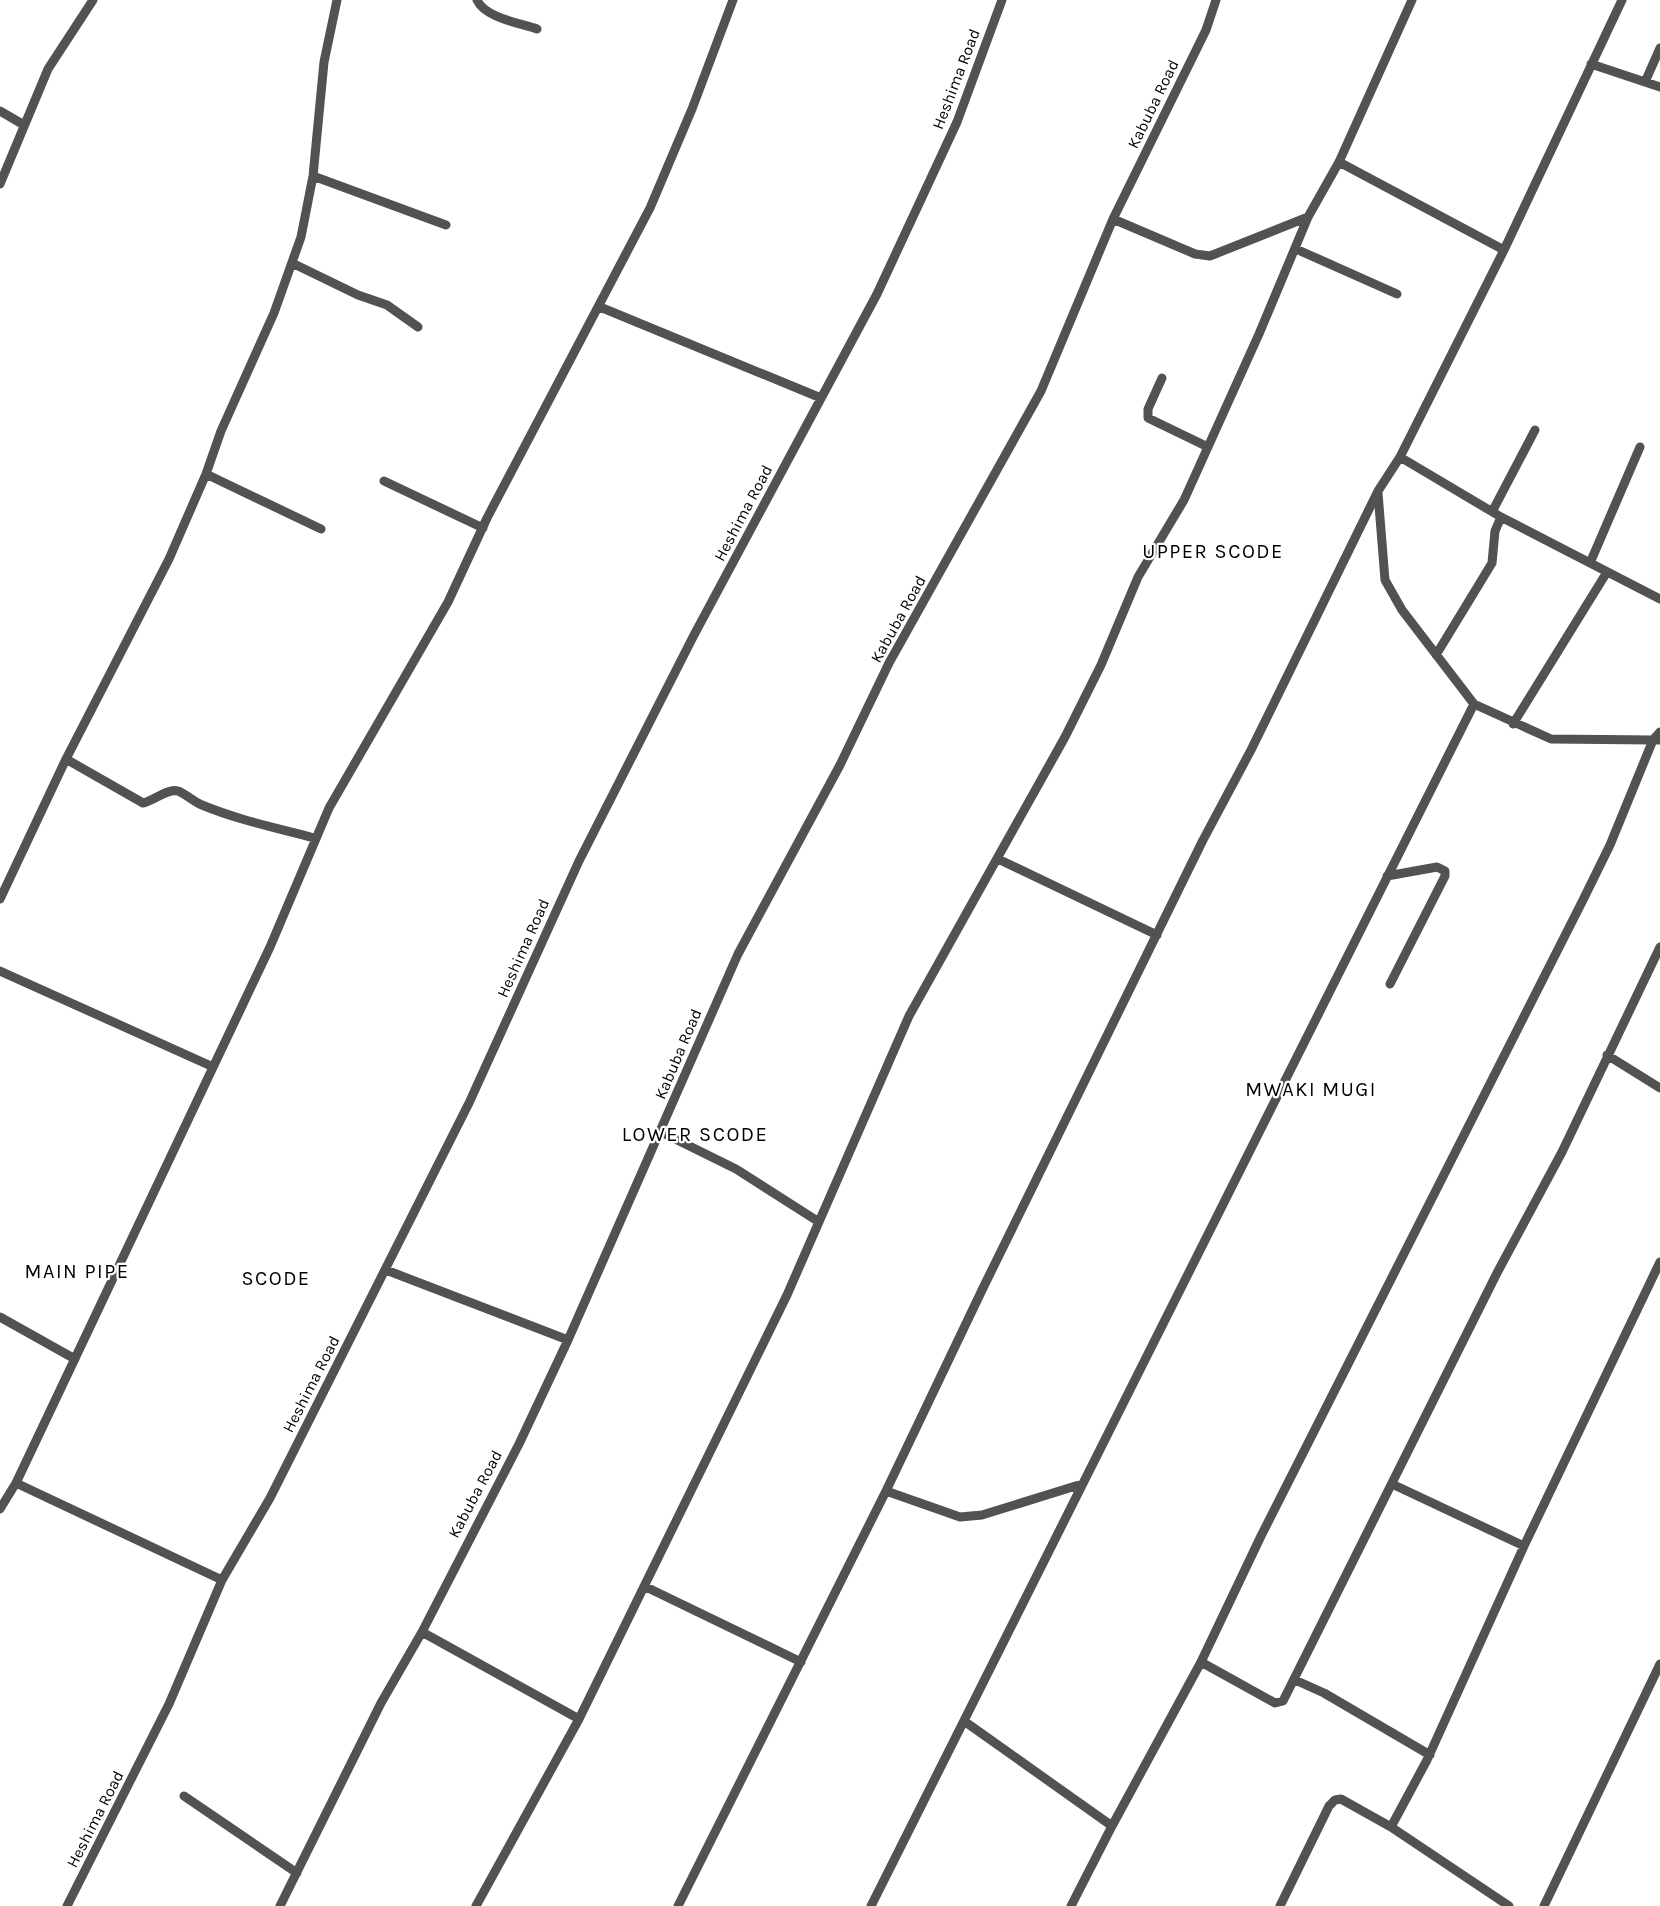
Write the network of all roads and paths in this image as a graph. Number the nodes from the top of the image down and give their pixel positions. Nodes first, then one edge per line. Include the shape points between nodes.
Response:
1 (93, 0) edge
2 (337, 0) edge
3 (477, 0) edge
4 (733, 0) edge
5 (1002, 0) edge
6 (1216, 0) edge
7 (1412, 0) edge
8 (1622, 0) edge
9 (537, 29) dead end
10 (1660, 48) edge
11 (1591, 64) junction
12 (1645, 82) junction
13 (1660, 87) edge
14 (0, 111) edge
15 (24, 125) junction
16 (1339, 162) junction
17 (313, 176) junction
18 (0, 184) edge
19 (1308, 217) junction
20 (1113, 219) junction
21 (446, 225) dead end
22 (1296, 249) junction
23 (1504, 250) junction
24 (292, 263) junction
25 (1397, 294) dead end
26 (600, 307) junction
27 (418, 327) dead end
28 (1162, 378) dead end
29 (821, 398) junction
30 (1535, 430) dead end
31 (1208, 447) junction
32 (1640, 447) dead end
33 (1400, 457) junction
34 (206, 474) junction
35 (384, 481) dead end
36 (1378, 491) junction
37 (1497, 514) junction
38 (483, 528) junction
39 (321, 529) dead end
40 (1590, 563) junction
41 (1606, 572) junction
42 (1660, 599) edge
43 (1436, 655) junction
44 (1474, 704) junction
45 (1513, 724) junction
46 (1658, 738) edge
47 (66, 759) junction
48 (314, 838) junction
49 (998, 859) junction
50 (1387, 876) junction
51 (0, 898) edge
52 (1157, 934) junction
53 (1660, 947) edge
54 (0, 970) edge
55 (1390, 984) dead end
56 (1607, 1055) junction
57 (211, 1066) junction
58 (1660, 1088) edge
59 (661, 1132) junction
60 (819, 1222) junction
61 (1660, 1262) edge
62 (386, 1270) junction
63 (0, 1317) edge
64 (568, 1340) junction
65 (75, 1359) junction
66 (16, 1483) junction
67 (1082, 1484) junction
68 (1392, 1484) junction
69 (886, 1491) junction
70 (0, 1509) edge
71 (1524, 1546) junction
72 (222, 1580) junction
73 (644, 1586) junction
74 (422, 1632) junction
75 (801, 1662) junction
76 (1201, 1662) junction
77 (1660, 1664) edge
78 (1295, 1680) junction
79 (579, 1719) junction
80 (964, 1721) junction
81 (1430, 1755) junction
82 (184, 1796) dead end
83 (1112, 1826) junction
84 (1391, 1827) junction
85 (297, 1873) junction
86 (67, 1906) edge
87 (280, 1906) edge
88 (476, 1906) edge
89 (678, 1906) edge
90 (871, 1906) edge
91 (1071, 1906) edge
92 (1280, 1906) edge
93 (1508, 1906) edge
94 (1544, 1906) edge

1 - 15 street via 48,69
2 - 17 street via 324,62
3 - 9 street via 488,12
4 - 26 street via 650,208
5 - 29 street, Heshima Road via 931,182
6 - 20 street, Kabuba Road via 1206,30
7 - 16 street
8 - 11 street
10 - 12 street
11 - 12 street
11 - 23 street
12 - 13 street
14 - 15 street
15 - 18 street
16 - 19 street
16 - 23 street
17 - 21 street
17 - 24 street via 302,237
19 - 20 street via 1210,256 1195,254
19 - 22 street
20 - 59 street, Kabuba Road via 1041,391 889,663 840,765 738,954
22 - 25 street
22 - 31 street
23 - 33 street
24 - 27 street via 387,305
24 - 34 street via 274,313 220,431
26 - 29 street
26 - 38 street
28 - 31 street via 1147,417
29 - 62 street, Heshima Road via 579,861 469,1103
30 - 37 street
31 - 49 street via 1184,500 1138,577 1065,737
32 - 40 street
33 - 36 street
33 - 37 street
34 - 39 street
34 - 47 street via 169,559
35 - 38 street
36 - 43 street via 1385,580
36 - 52 street
37 - 40 street
37 - 43 street via 1492,563
38 - 48 street via 447,602 350,768
40 - 41 street
41 - 42 street
41 - 45 street
43 - 44 street
44 - 45 street
44 - 50 street
45 - 46 street via 1551,739
46 - 76 street via 1610,845
47 - 48 street via 143,803 178,791 201,805 235,817
47 - 51 street
48 - 57 street via 270,947
49 - 52 street
49 - 60 street via 909,1016
50 - 55 street via 1437,867 1445,871
50 - 67 street
52 - 69 street
53 - 56 street
54 - 57 street
56 - 58 street
56 - 68 street via 1562,1152
57 - 65 street
59 - 60 street via 736,1169
59 - 64 street, Kabuba Road
60 - 73 street via 788,1295
61 - 71 street
62 - 64 street
62 - 72 street, Heshima Road via 270,1498
63 - 65 street
64 - 74 street, Kabuba Road
65 - 66 street
66 - 70 street
66 - 72 street
67 - 69 street via 982,1515 960,1517
67 - 80 street
68 - 71 street
68 - 78 street
69 - 75 street
71 - 81 street
72 - 86 street, Heshima Road via 169,1704
73 - 75 street
73 - 79 street
74 - 79 street
74 - 85 street, Kabuba Road via 381,1703
75 - 89 street
76 - 78 street via 1275,1703 1283,1701
76 - 83 street
77 - 94 street
78 - 81 street
79 - 88 street
80 - 83 street
80 - 90 street
81 - 84 street
82 - 85 street
83 - 91 street
84 - 92 street via 1351,1803 1335,1800
84 - 93 street
85 - 87 street, Kabuba Road

